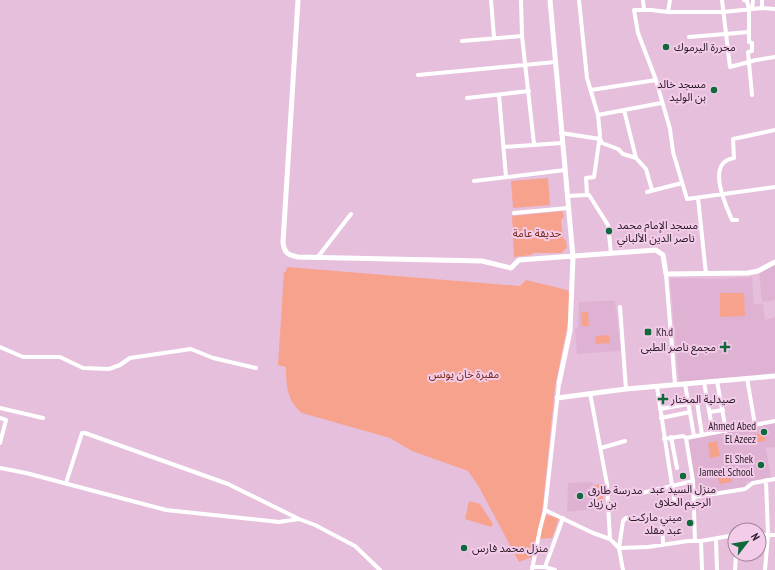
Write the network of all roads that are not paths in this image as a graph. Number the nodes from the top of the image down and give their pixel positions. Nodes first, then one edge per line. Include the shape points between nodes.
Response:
1 (298, 0) edge
2 (491, 0) edge
3 (521, 0) edge
4 (550, 0) edge
5 (579, 0) edge
6 (643, 0) edge
7 (670, 0) edge
8 (722, 0) edge
9 (744, 0) edge
10 (753, 0) edge
11 (762, 0) edge
12 (762, 8) junction
13 (644, 9) junction
14 (775, 9) edge
15 (751, 10) junction
16 (668, 12) junction
17 (723, 12) junction
18 (749, 32) junction
19 (725, 33) junction
20 (522, 36) junction
21 (494, 37) junction
22 (689, 37) dead end
23 (462, 40) dead end
24 (775, 57) edge
25 (555, 62) junction
26 (749, 62) junction
27 (526, 64) junction
28 (418, 75) dead end
29 (656, 80) junction
30 (591, 90) junction
31 (529, 91) junction
32 (499, 95) junction
33 (752, 95) dead end
34 (467, 98) dead end
35 (662, 103) junction
36 (624, 110) junction
37 (598, 115) junction
38 (775, 130) edge
39 (561, 133) junction
40 (600, 139) junction
41 (562, 143) junction
42 (534, 144) junction
43 (503, 147) junction
44 (636, 158) junction
45 (565, 170) junction
46 (506, 177) junction
47 (474, 181) dead end
48 (682, 183) junction
49 (775, 187) edge
50 (652, 190) junction
51 (647, 192) dead end
52 (587, 195) junction
53 (567, 196) junction
54 (721, 196) junction
55 (698, 198) junction
56 (568, 208) junction
57 (514, 213) dead end
58 (351, 214) dead end
59 (737, 220) dead end
60 (611, 253) junction
61 (573, 257) junction
62 (317, 258) junction
63 (775, 262) edge
64 (666, 274) junction
65 (706, 274) junction
66 (620, 307) dead end
67 (0, 347) edge
68 (256, 368) dead end
69 (775, 376) edge
70 (747, 378) junction
71 (717, 381) junction
72 (704, 382) junction
73 (559, 383) joint
74 (675, 384) junction
75 (685, 384) junction
76 (657, 387) junction
77 (626, 389) junction
78 (590, 393) junction
79 (557, 398) junction
80 (697, 402) dead end
81 (688, 404) junction
82 (675, 406) junction
83 (0, 408) edge
84 (660, 409) junction
85 (722, 410) junction
86 (690, 412) junction
87 (710, 412) junction
88 (676, 415) junction
89 (0, 418) edge
90 (43, 418) dead end
91 (661, 418) junction
92 (775, 421) edge
93 (755, 425) junction
94 (726, 431) junction
95 (713, 433) junction
96 (702, 435) junction
97 (694, 436) junction
98 (671, 438) junction
99 (686, 438) junction
100 (664, 439) junction
101 (625, 441) dead end
102 (0, 443) edge
103 (601, 448) junction
104 (0, 468) edge
105 (677, 468) dead end
106 (775, 479) edge
107 (766, 480) junction
108 (692, 481) junction
109 (66, 483) junction
110 (671, 485) junction
111 (642, 493) dead end
112 (694, 497) junction
113 (675, 505) dead end
114 (545, 510) junction
115 (563, 518) junction
116 (299, 519) junction
117 (768, 535) junction
118 (775, 535) edge
119 (727, 537) edge
120 (610, 538) junction
121 (716, 539) junction
122 (695, 541) junction
123 (701, 541) junction
124 (663, 544) junction
125 (619, 548) junction
126 (545, 567) junction
127 (532, 568) edge
128 (380, 570) edge
129 (555, 570) edge
130 (623, 570) edge
131 (702, 570) edge
132 (717, 570) edge
133 (765, 570) edge

1 - 62 street via 283,248 288,255
2 - 21 street
3 - 20 street
4 - 25 street
5 - 30 street via 587,78
6 - 13 street
7 - 16 street
8 - 17 street
9 - 15 street
10 - 15 street
11 - 12 street
12 - 14 street
12 - 15 street
13 - 16 street
13 - 29 street via 634,10 635,20
15 - 17 street
15 - 18 street
16 - 17 street
17 - 19 street
18 - 19 street
18 - 26 street via 749,42 752,43 752,51 748,52
19 - 22 street
19 - 26 street via 730,67
20 - 21 street
20 - 27 street
21 - 23 street
24 - 26 street
25 - 27 street
25 - 39 street
26 - 33 street
27 - 28 street
27 - 31 street
29 - 30 street
29 - 35 street
30 - 37 street
31 - 32 street
31 - 42 street
32 - 34 street
32 - 43 street
35 - 36 street
35 - 48 street
36 - 37 street
36 - 44 street
37 - 40 street
38 - 54 street via 733,139 734,158 726,160 719,171
39 - 40 street
39 - 41 street
40 - 44 street via 602,143
40 - 52 street via 594,177 586,178
41 - 42 street
41 - 45 street
42 - 43 street
43 - 46 street
44 - 50 street via 646,169
45 - 46 street
45 - 53 street
46 - 47 street
48 - 50 street
48 - 55 street via 687,199
49 - 54 street
50 - 51 street
52 - 53 street
52 - 60 street via 603,214 608,225
53 - 56 street
54 - 55 street
54 - 59 street via 732,220
55 - 65 street
56 - 57 street
56 - 61 street
58 - 62 street
60 - 61 street
60 - 64 street via 656,250 663,255
61 - 62 street via 519,260 511,268 482,261
61 - 73 street via 570,331
63 - 65 street via 748,273
64 - 65 street
64 - 74 street
66 - 77 street
67 - 68 street via 23,357 60,357 83,368 109,368 120,365 130,358 191,349 213,358
69 - 70 street
70 - 71 street
70 - 93 street
71 - 72 street
71 - 85 street
72 - 75 street
72 - 87 street
73 - 79 street
74 - 75 street
74 - 76 street
75 - 81 street
76 - 77 street
76 - 84 street
77 - 78 street
78 - 79 street
78 - 103 street
79 - 114 street
80 - 96 street
81 - 82 street
81 - 86 street
82 - 84 street
82 - 88 street
83 - 90 street
84 - 91 street
85 - 87 street
85 - 94 street
86 - 88 street
86 - 97 street
87 - 95 street
88 - 91 street
89 - 102 street via 6,420
91 - 100 street
92 - 93 street
93 - 94 street
94 - 95 street
95 - 96 street
96 - 97 street
97 - 99 street
98 - 99 street
98 - 100 street
98 - 105 street
99 - 108 street
100 - 110 street
101 - 103 street
103 - 120 street via 607,484
104 - 109 street
106 - 107 street
107 - 112 street via 753,483 745,489
107 - 117 street
108 - 110 street
108 - 112 street
109 - 116 street via 166,510 279,522
109 - 116 street via 82,433 85,433 228,484
110 - 111 street
110 - 113 street
112 - 122 street
114 - 115 street
114 - 127 street
115 - 120 street via 593,533
115 - 126 street
116 - 128 street via 355,546
117 - 118 street
117 - 133 street
119 - 121 street
120 - 125 street
121 - 123 street
121 - 132 street
122 - 123 street
122 - 124 street
123 - 131 street
124 - 125 street
124 - 125 street via 662,519 626,518 623,521
125 - 130 street
126 - 127 street
126 - 129 street

